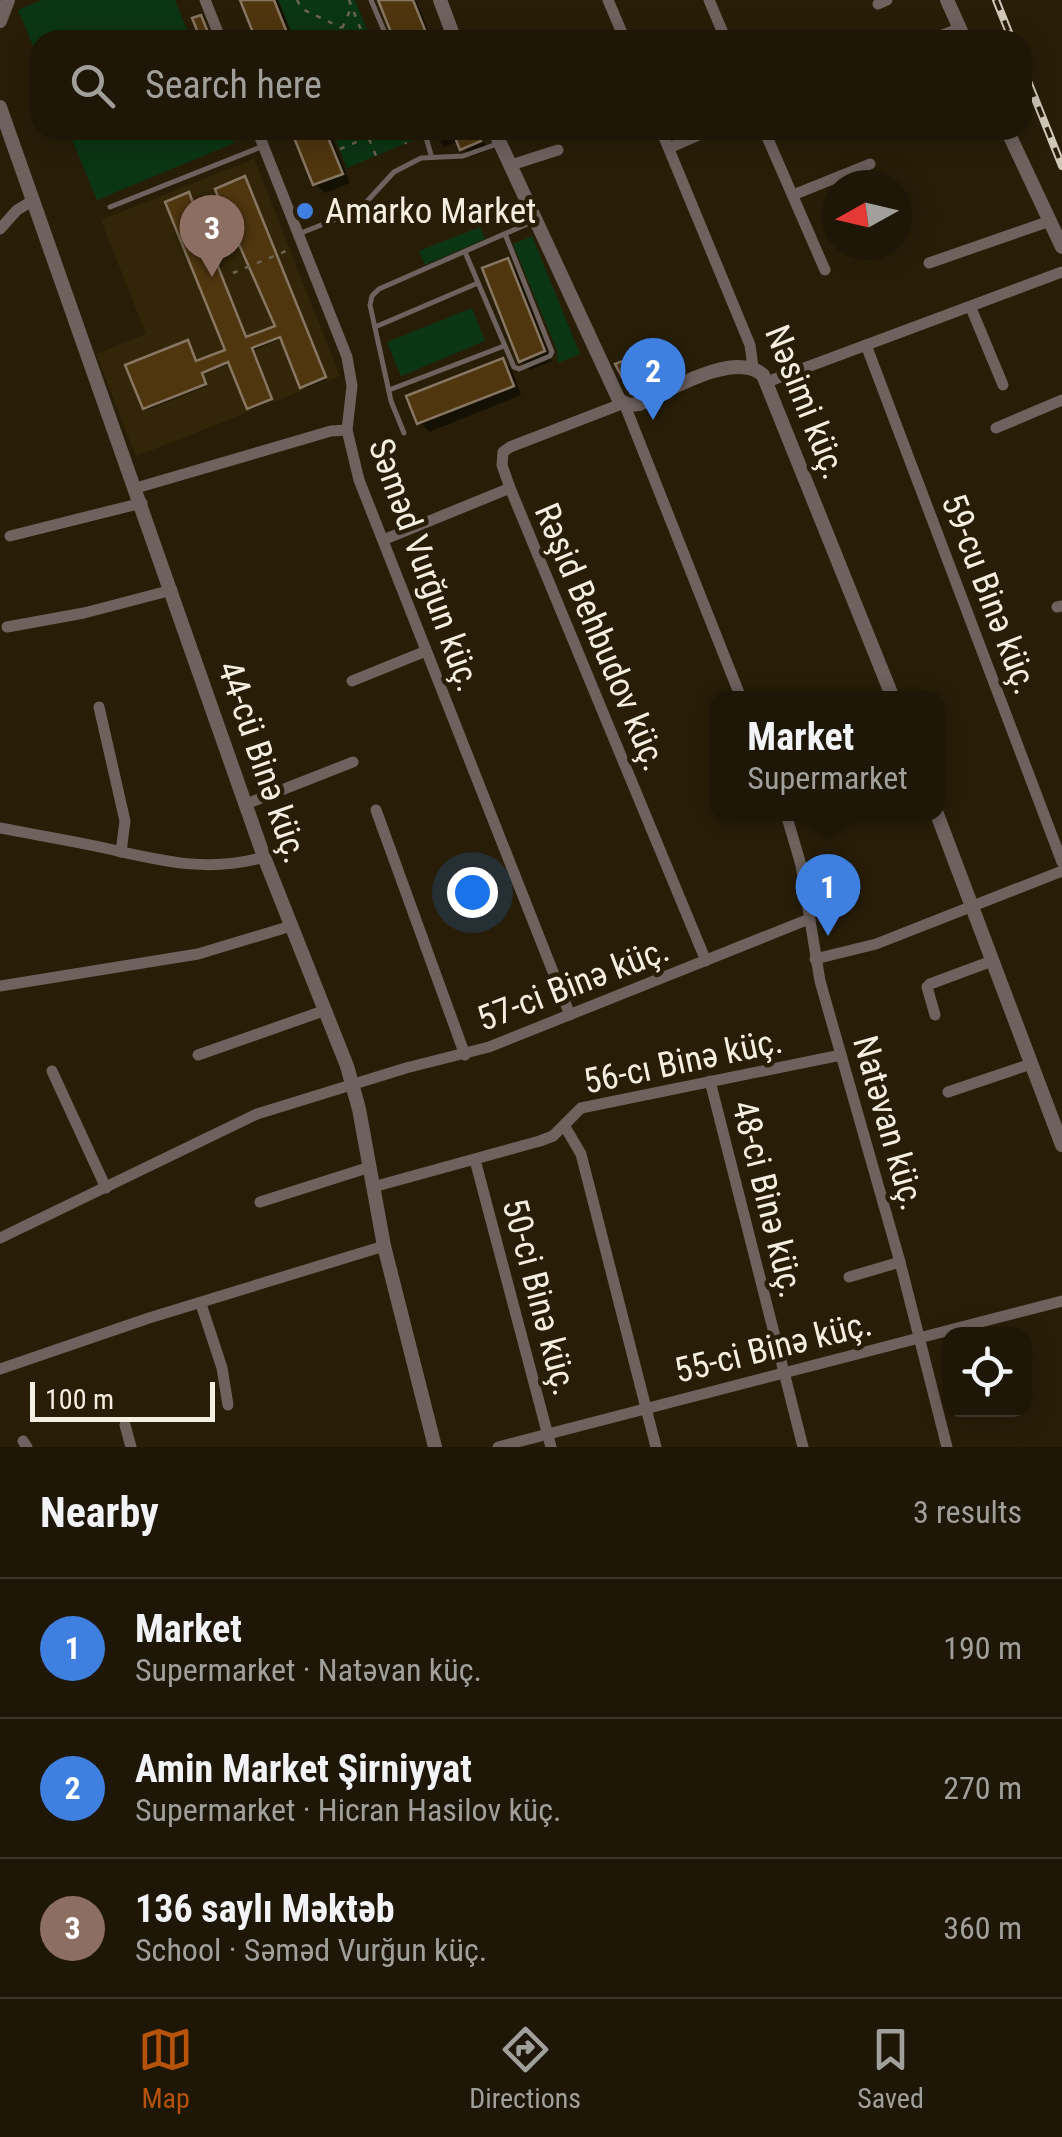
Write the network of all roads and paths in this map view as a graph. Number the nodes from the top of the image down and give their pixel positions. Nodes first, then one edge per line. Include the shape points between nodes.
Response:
1 (8, 0) edge
2 (204, 0) edge
3 (297, 0) edge
4 (349, 0) edge
5 (372, 0) edge
6 (440, 0) edge
7 (608, 0) edge
8 (709, 0) edge
9 (947, 0) edge
10 (352, 7) junction
11 (0, 22) edge
12 (217, 30) edge
13 (341, 30) joint
14 (361, 30) edge
15 (384, 30) edge
16 (451, 30) edge
17 (621, 30) edge
18 (722, 30) edge
19 (960, 30) edge
20 (0, 107) edge
21 (261, 140) edge
22 (361, 140) edge
23 (369, 140) edge
24 (405, 140) edge
25 (427, 140) edge
26 (486, 140) edge
27 (499, 140) edge
28 (665, 140) edge
29 (687, 140) edge
30 (769, 140) edge
31 (1012, 140) edge
32 (406, 144) dead end
33 (264, 146) junction
34 (669, 148) junction
35 (340, 149) dead end
36 (558, 150) dead end
37 (432, 155) junction
38 (376, 156) dead end
39 (870, 164) dead end
40 (511, 165) junction
41 (794, 194) junction
42 (34, 200) junction
43 (110, 207) dead end
44 (537, 220) junction
45 (1050, 221) junction
46 (0, 230) edge
47 (506, 234) junction
48 (300, 239) junction
49 (1062, 247) edge
50 (464, 252) junction
51 (929, 263) dead end
52 (825, 270) dead end
53 (1062, 272) edge
54 (233, 274) dead end
55 (478, 283) junction
56 (971, 308) junction
57 (375, 327) junction
58 (866, 345) junction
59 (504, 346) junction
60 (752, 367) junction
61 (767, 382) junction
62 (1003, 385) dead end
63 (388, 390) junction
64 (1062, 400) edge
65 (624, 404) junction
66 (996, 428) dead end
67 (347, 430) junction
68 (404, 432) dead end
69 (136, 488) junction
70 (510, 488) junction
71 (142, 503) junction
72 (10, 536) dead end
73 (382, 540) junction
74 (172, 590) junction
75 (7, 627) dead end
76 (426, 651) junction
77 (352, 681) dead end
78 (738, 691) edge
79 (890, 691) edge
80 (98, 707) dead end
81 (353, 762) dead end
82 (246, 804) junction
83 (376, 810) dead end
84 (788, 821) edge
85 (940, 821) edge
86 (0, 828) edge
87 (122, 852) junction
88 (264, 857) junction
89 (1062, 862) edge
90 (1062, 871) edge
91 (972, 908) junction
92 (808, 919) junction
93 (291, 926) junction
94 (816, 959) junction
95 (992, 961) junction
96 (706, 962) junction
97 (0, 986) edge
98 (326, 1010) junction
99 (570, 1015) junction
100 (935, 1015) dead end
101 (198, 1055) dead end
102 (465, 1055) junction
103 (841, 1055) junction
104 (1032, 1064) junction
105 (52, 1071) dead end
106 (710, 1080) junction
107 (353, 1084) junction
108 (948, 1092) dead end
109 (564, 1125) junction
110 (1062, 1143) edge
111 (475, 1160) junction
112 (370, 1167) junction
113 (374, 1187) junction
114 (106, 1188) junction
115 (260, 1202) dead end
116 (0, 1238) edge
117 (384, 1246) junction
118 (900, 1262) junction
119 (849, 1277) dead end
120 (1062, 1300) edge
121 (201, 1304) junction
122 (920, 1338) junction
123 (0, 1369) edge
124 (784, 1374) junction
125 (228, 1405) dead end
126 (645, 1408) junction
127 (125, 1425) dead end
128 (549, 1440) edge
129 (132, 1447) edge
130 (435, 1447) edge
131 (498, 1447) edge
132 (656, 1447) edge
133 (803, 1447) edge
134 (947, 1447) edge

1 - 11 street
2 - 12 street
3 - 13 path
4 - 10 path
5 - 15 lane
6 - 16 street
7 - 17 street
8 - 18 street
9 - 19 street
10 - 13 path
10 - 14 path
20 - 42 street, 44-cü Binə küç.
21 - 33 street, Səməd Vurğun küç.
22 - 35 path
23 - 38 path
24 - 32 path
25 - 37 lane
26 - 37 lane via 463,156
27 - 40 street
28 - 34 street, Nəsimi küç.
29 - 34 street
30 - 41 street
31 - 45 street
33 - 43 lane
33 - 48 street, Səməd Vurğun küç.
34 - 60 street, Nəsimi küç. via 750,345
36 - 40 street
37 - 48 lane via 394,172 359,210
39 - 41 street
40 - 44 street
41 - 52 street
42 - 46 street
42 - 69 street, 44-cü Binə küç.
44 - 47 lane
44 - 65 street
45 - 49 street
45 - 51 street
47 - 50 lane
47 - 59 lane via 552,352 519,369
48 - 54 path
48 - 67 street, Səməd Vurğun küç. via 352,372
50 - 55 lane
50 - 57 lane via 379,288 370,305
53 - 56 street
55 - 57 lane
55 - 59 lane
56 - 58 street
56 - 62 street
57 - 63 lane
58 - 61 street
58 - 89 street, 59-cu Binə küç.
59 - 63 lane
60 - 61 street, Nəsimi küç.
60 - 65 street via 722,369 640,404
61 - 79 street, Nəsimi küç.
63 - 68 lane
64 - 66 street
65 - 70 street, Rəşid Behbudov küç. via 510,446 502,465
65 - 78 street
67 - 69 street
67 - 73 street, Səməd Vurğun küç.
69 - 71 street, 44-cü Binə küç.
70 - 73 street
70 - 96 street, Rəşid Behbudov küç.
71 - 72 street
71 - 74 street, 44-cü Binə küç.
73 - 76 street, Səməd Vurğun küç.
74 - 75 street
74 - 82 street, 44-cü Binə küç.
76 - 77 street
76 - 99 street, Səməd Vurğun küç.
80 - 87 street via 125,820
81 - 82 street
82 - 88 street, 44-cü Binə küç.
83 - 102 street
84 - 92 street, Natəvan küç.
85 - 91 street
86 - 87 street
87 - 88 street via 197,866
88 - 93 street, 44-cü Binə küç.
90 - 91 street
91 - 94 street
91 - 95 street
92 - 94 street, Natəvan küç.
92 - 96 street, 57-ci Binə küç.
93 - 97 street via 198,954
93 - 98 street, 44-cü Binə küç.
94 - 103 street, Natəvan küç.
95 - 100 street via 930,984
95 - 104 street
96 - 99 street, 57-ci Binə küç.
98 - 101 street
98 - 107 street, 44-cü Binə küç.
99 - 102 street, 57-ci Binə küç.
102 - 107 street, 57-ci Binə küç.
103 - 106 street, 56-cı Binə küç.
103 - 118 street, Natəvan küç.
104 - 108 street
104 - 110 street
105 - 114 street
106 - 109 street, 56-cı Binə küç. via 581,1108
106 - 124 street, 48-ci Binə küç.
107 - 112 street, 44-cü Binə küç.
107 - 114 street, 57-ci Binə küç. via 258,1114
109 - 111 street, 56-cı Binə küç. via 540,1141
109 - 126 street via 582,1154
111 - 113 street, 56-cı Binə küç.
111 - 128 street, 50-ci Binə küç.
112 - 113 street, 44-cü Binə küç.
112 - 115 street
113 - 117 street, 44-cü Binə küç.
114 - 116 street, 57-ci Binə küç.
117 - 121 street
117 - 130 street, 44-cü Binə küç.
118 - 119 street
118 - 122 street, Natəvan küç.
120 - 122 street, 55-ci Binə küç.
121 - 123 street
121 - 125 street
122 - 124 street, 55-ci Binə küç.
122 - 134 street, Natəvan küç.
124 - 126 street, 55-ci Binə küç.
124 - 133 street, 48-ci Binə küç.
126 - 128 street, 55-ci Binə küç.
126 - 132 street
127 - 129 street
128 - 131 street, 55-ci Binə küç.

